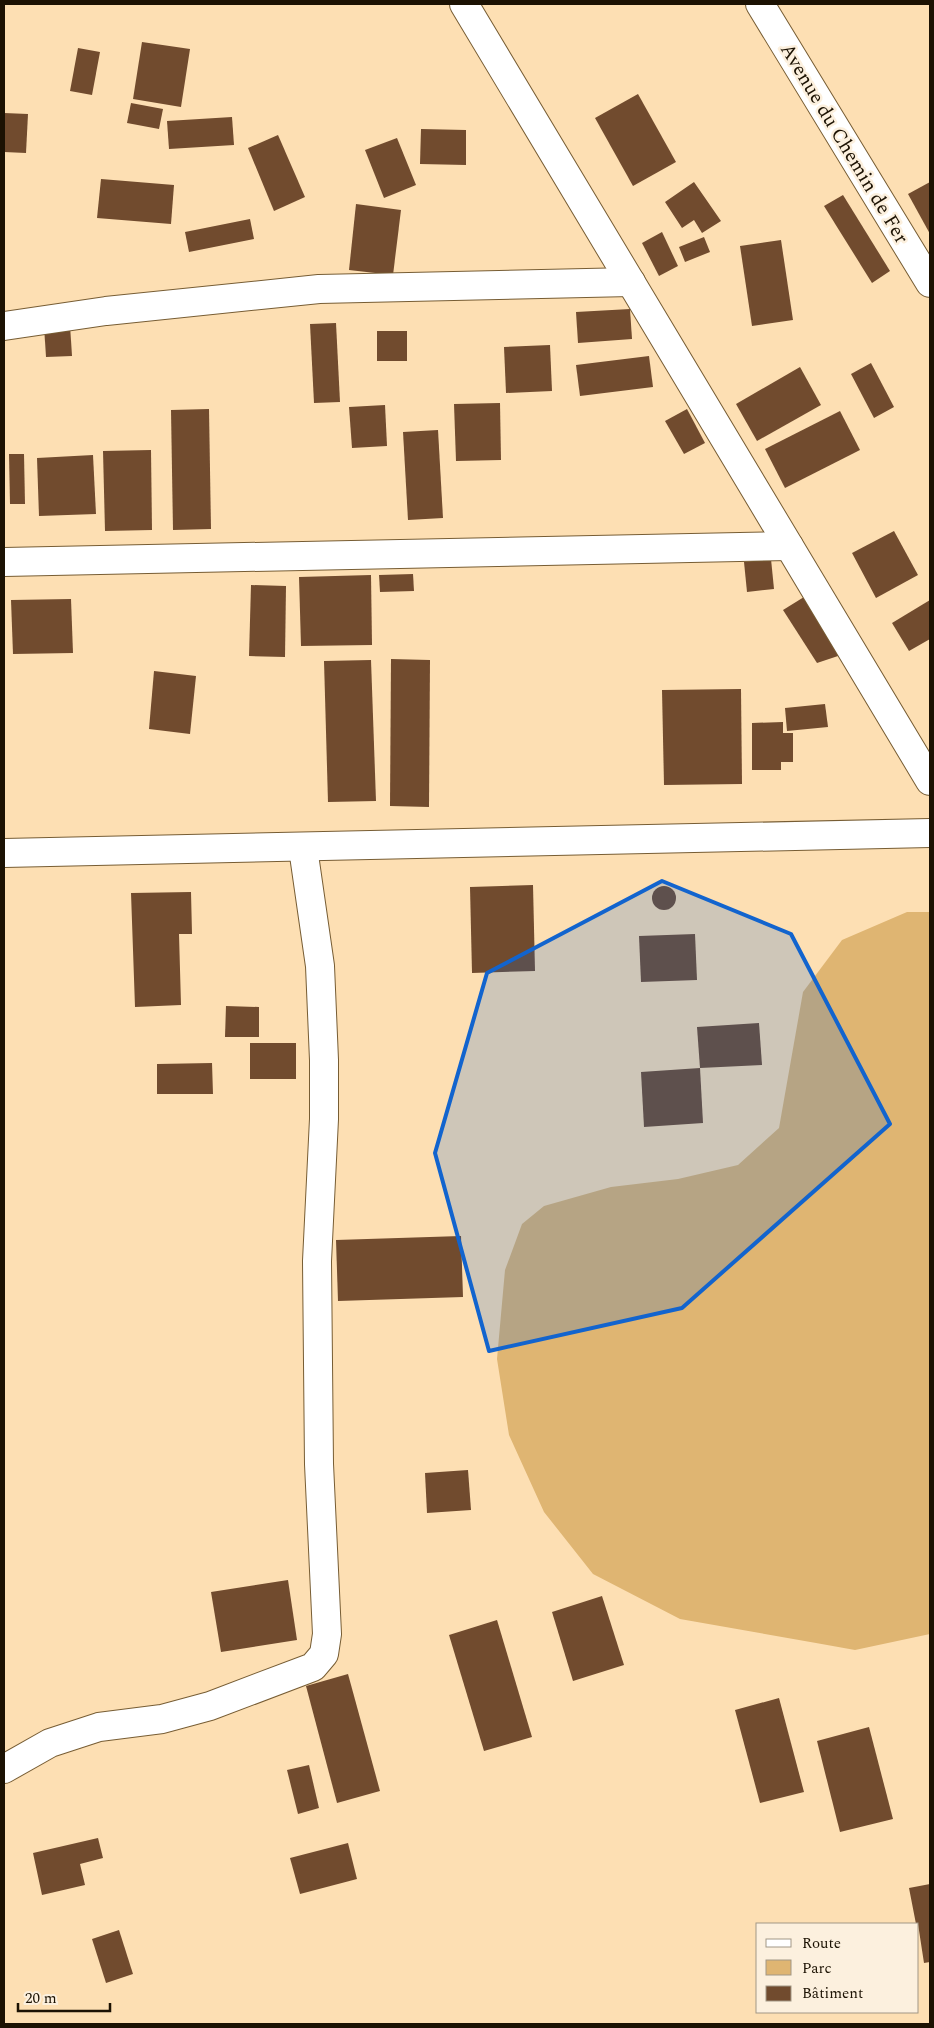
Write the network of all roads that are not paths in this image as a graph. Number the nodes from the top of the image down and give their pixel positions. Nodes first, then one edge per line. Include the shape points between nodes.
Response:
1 (464, 4) edge
2 (760, 4) edge
3 (631, 282) junction
4 (930, 283) edge
5 (4, 326) edge
6 (789, 546) junction
7 (4, 562) edge
8 (930, 781) edge
9 (930, 833) edge
10 (303, 848) junction
11 (4, 853) edge
12 (4, 1769) edge

1 - 3 street
2 - 4 street, Avenue du Chemin de Fer
3 - 5 street via 319,289 106,311
3 - 6 street
6 - 7 street
6 - 8 street
9 - 10 street
10 - 11 street
10 - 12 street via 320,966 324,1060 317,1261 327,1634 324,1654 313,1667 210,1706 162,1719 99,1727 50,1742

